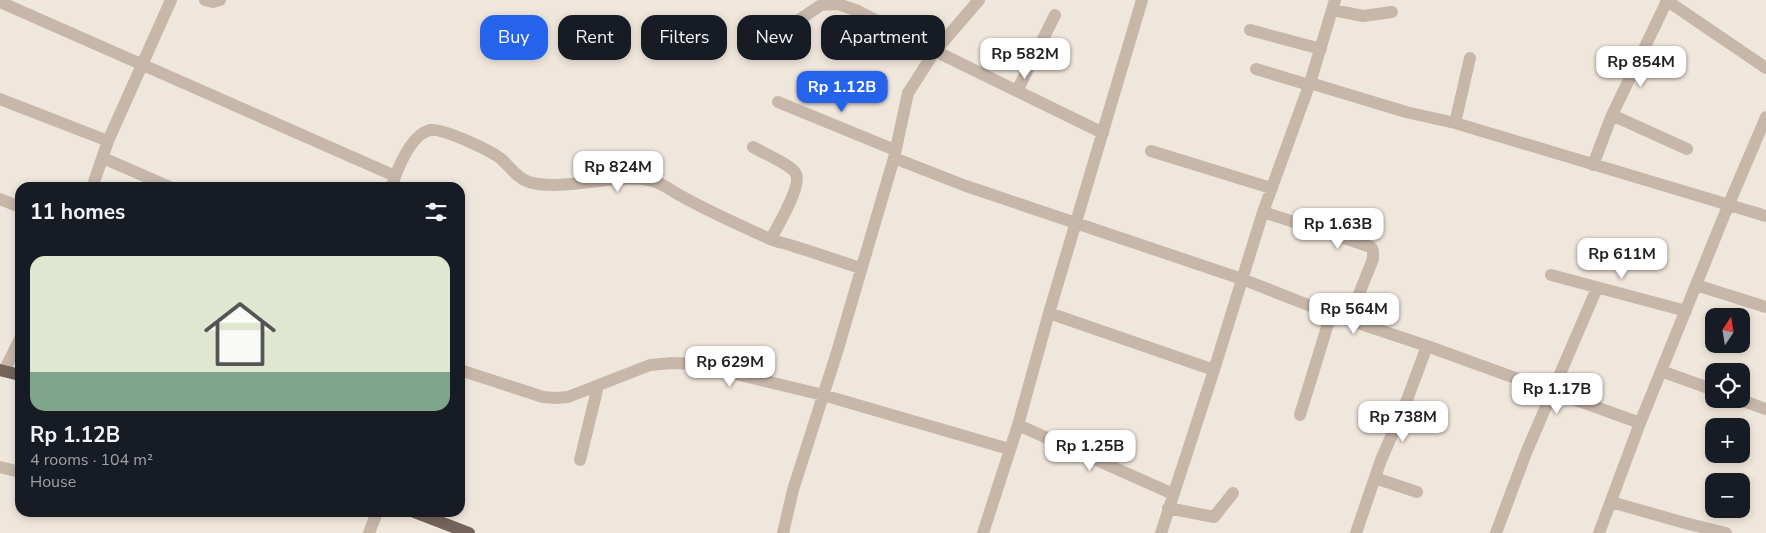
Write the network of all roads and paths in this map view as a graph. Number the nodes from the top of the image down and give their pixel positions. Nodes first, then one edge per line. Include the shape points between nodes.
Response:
1 (171, 0) edge
2 (205, 0) edge
3 (220, 0) edge
4 (980, 0) edge
5 (1142, 0) edge
6 (1666, 1) edge
7 (0, 2) edge
8 (1334, 5) edge
9 (1392, 12) dead end
10 (806, 15) edge
11 (864, 15) edge
12 (1055, 15) dead end
13 (1250, 30) dead end
14 (945, 40) edge
15 (1321, 48) junction
16 (945, 57) edge
17 (1470, 58) dead end
18 (930, 60) edge
19 (144, 65) junction
20 (1766, 68) edge
21 (1256, 69) dead end
22 (1310, 84) junction
23 (1016, 91) junction
24 (0, 98) edge
25 (778, 102) dead end
26 (1612, 115) junction
27 (1766, 117) edge
28 (1455, 123) junction
29 (1102, 133) junction
30 (108, 141) junction
31 (753, 147) dead end
32 (1687, 149) dead end
33 (1151, 151) dead end
34 (894, 154) junction
35 (103, 158) junction
36 (1593, 165) junction
37 (94, 182) edge
38 (158, 182) edge
39 (393, 182) edge
40 (1271, 188) junction
41 (0, 199) edge
42 (15, 205) edge
43 (1728, 206) junction
44 (1263, 212) junction
45 (1766, 216) edge
46 (1077, 223) junction
47 (771, 240) junction
48 (861, 268) junction
49 (1552, 275) dead end
50 (1242, 279) junction
51 (1696, 286) junction
52 (1597, 288) junction
53 (1766, 307) edge
54 (1686, 311) junction
55 (1049, 313) junction
56 (1331, 314) junction
57 (1349, 319) junction
58 (1427, 346) junction
59 (15, 348) edge
60 (2, 370) edge
61 (1214, 370) junction
62 (1661, 371) junction
63 (465, 372) edge
64 (15, 373) edge
65 (598, 386) junction
66 (1705, 387) edge
67 (1552, 392) junction
68 (823, 395) junction
69 (1750, 403) edge
70 (1766, 409) edge
71 (1300, 415) dead end
72 (1640, 423) junction
73 (1018, 425) junction
74 (1009, 449) junction
75 (580, 460) dead end
76 (0, 467) edge
77 (15, 471) edge
78 (1375, 478) junction
79 (1417, 492) dead end
80 (1233, 493) dead end
81 (1173, 494) junction
82 (1611, 502) junction
83 (1168, 508) junction
84 (375, 517) edge
85 (427, 517) edge
86 (369, 533) edge
87 (469, 533) edge
88 (783, 533) edge
89 (983, 533) edge
90 (1161, 533) edge
91 (1356, 533) edge
92 (1496, 533) edge
93 (1599, 533) edge
94 (1726, 533) edge

1 - 19 street
2 - 3 street
4 - 14 street
5 - 29 street
6 - 20 street
6 - 26 street
7 - 19 street
8 - 9 street via 1363,16
8 - 15 street
10 - 11 street via 821,5 838,4
12 - 23 street
13 - 15 street
15 - 22 street
16 - 23 street
17 - 28 street
18 - 34 street via 908,94
19 - 30 street
19 - 39 street
21 - 22 street
22 - 28 street
22 - 40 street
23 - 29 street
24 - 30 street
25 - 34 street
26 - 32 street
26 - 36 street
27 - 43 street
28 - 36 street
29 - 46 street
30 - 35 street
31 - 47 street via 797,175 792,196
33 - 40 street
34 - 46 street via 966,186
34 - 48 street
35 - 37 street
35 - 38 street
36 - 43 street
39 - 47 street via 411,145 419,136 431,130 438,131 483,148 527,182 560,184 650,180
40 - 44 street
41 - 42 street
43 - 45 street
43 - 51 street
44 - 50 street
44 - 57 street via 1371,247 1373,260
46 - 50 street
46 - 55 street
47 - 48 street
48 - 68 street
49 - 52 street
50 - 56 street
50 - 61 street
51 - 53 street
51 - 54 street
52 - 54 street
52 - 67 street
54 - 62 street
55 - 61 street
55 - 73 street
56 - 57 street
56 - 71 street
57 - 58 street
58 - 67 street
58 - 78 street
59 - 60 street
60 - 64 main road
61 - 81 street
62 - 66 street
62 - 72 street
63 - 65 street via 543,397 568,396
65 - 68 street via 650,365 672,363 695,364
65 - 75 street
67 - 72 street
67 - 92 street
68 - 74 street
68 - 88 street
69 - 70 street
72 - 82 street
73 - 74 street
73 - 81 street
74 - 89 street
76 - 77 street
78 - 79 street
78 - 91 street
80 - 83 street via 1214,517
81 - 83 street
82 - 93 street
82 - 94 street
83 - 90 street
84 - 86 street
85 - 87 main road

